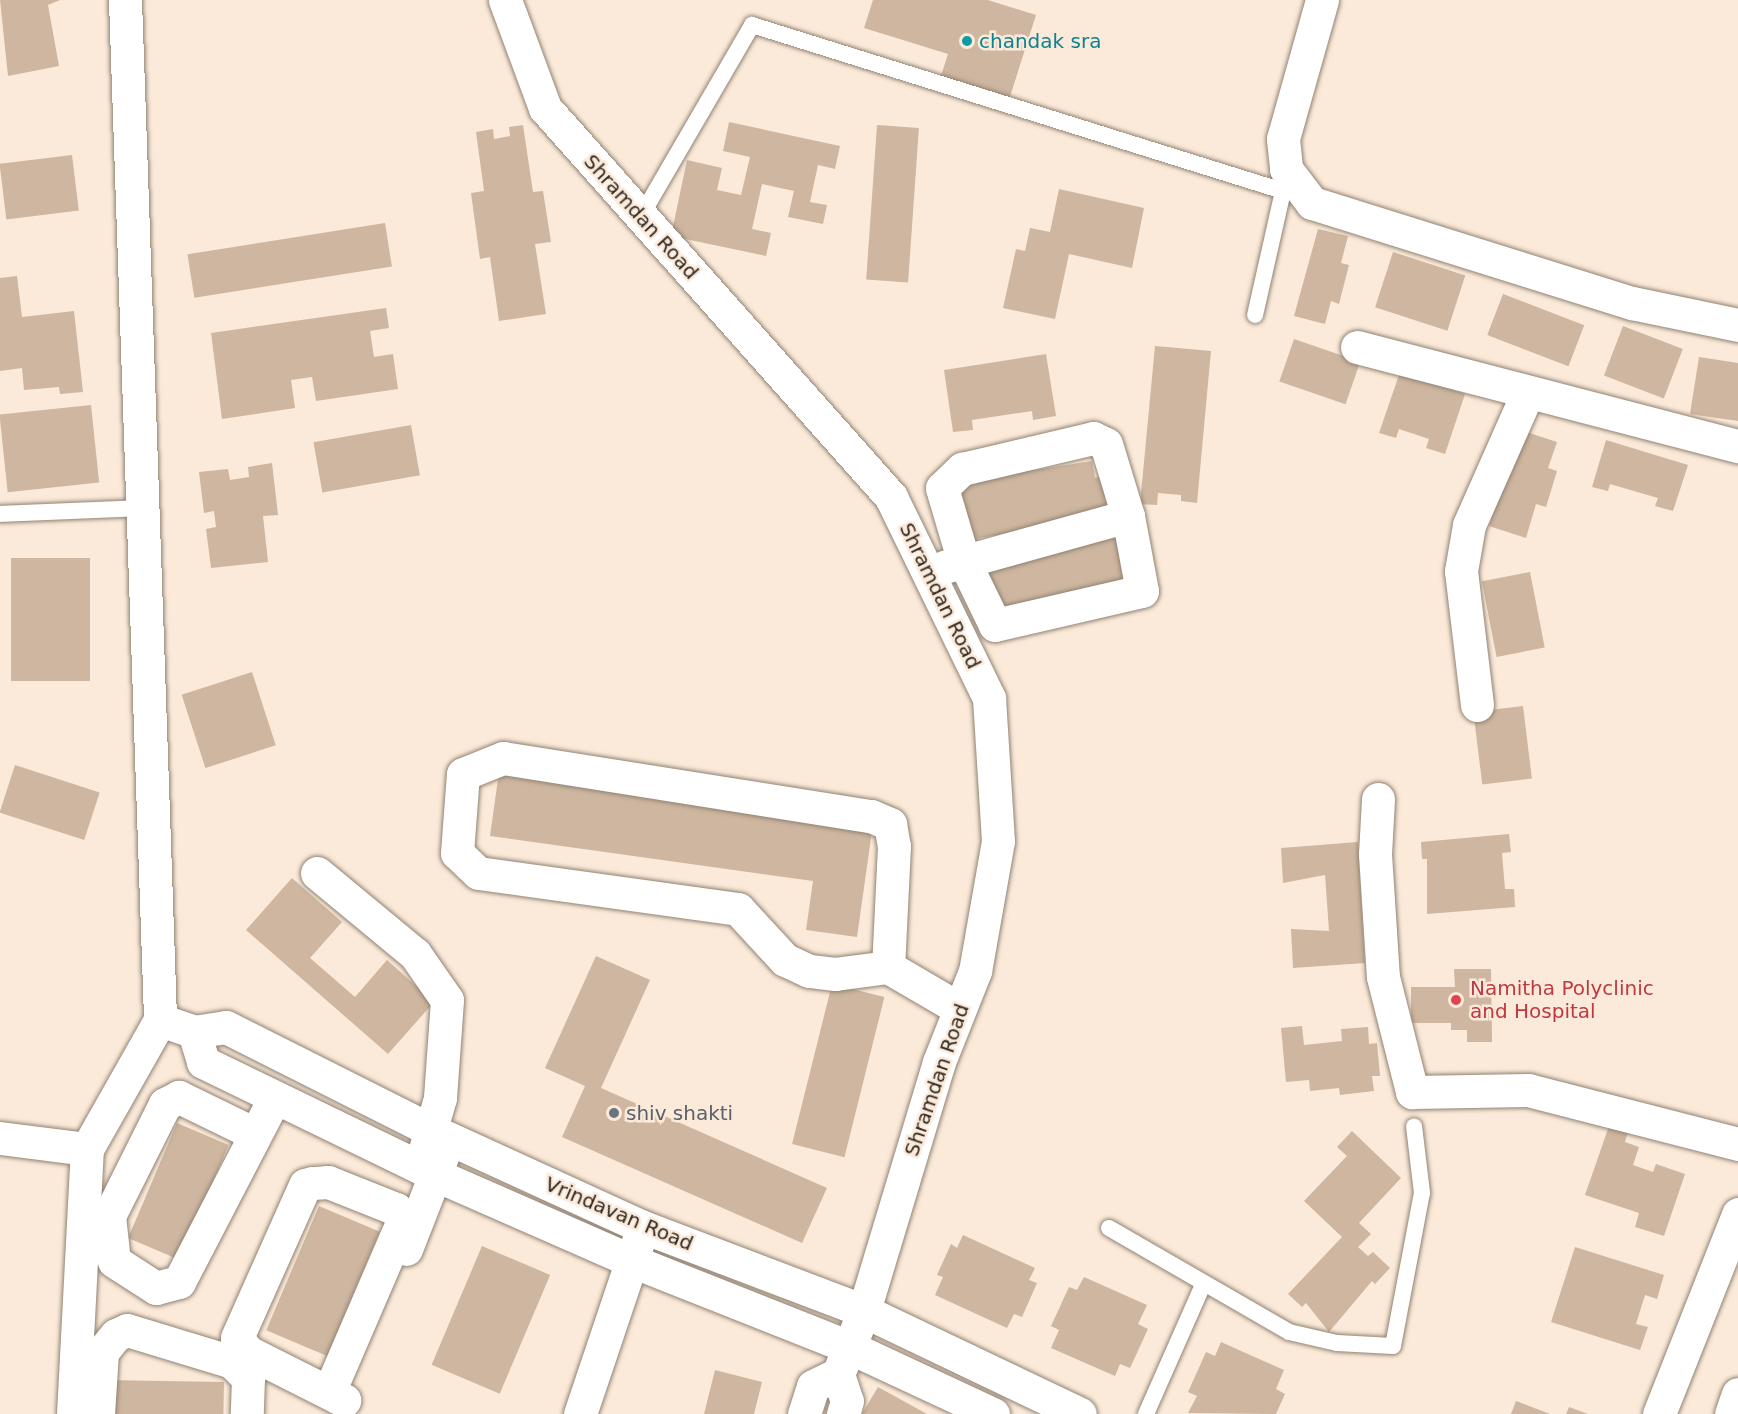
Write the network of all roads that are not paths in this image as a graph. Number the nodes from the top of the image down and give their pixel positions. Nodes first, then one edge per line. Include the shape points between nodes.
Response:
1 (125, 0) edge
2 (505, 0) edge
3 (1322, 0) edge
4 (641, 216) junction
5 (1255, 315) dead end
6 (1738, 325) edge
7 (1357, 346) dead end
8 (1527, 394) junction
9 (1738, 446) edge
10 (142, 508) junction
11 (0, 514) edge
12 (1128, 516) junction
13 (963, 560) junction
14 (928, 573) junction
15 (1476, 705) dead end
16 (1378, 799) dead end
17 (317, 873) dead end
18 (888, 967) junction
19 (960, 1009) junction
20 (160, 1020) junction
21 (194, 1032) junction
22 (339, 1083) junction
23 (275, 1097) junction
24 (319, 1118) junction
25 (1414, 1126) dead end
26 (255, 1134) junction
27 (441, 1135) junction
28 (0, 1138) edge
29 (1738, 1144) edge
30 (87, 1149) junction
31 (428, 1171) junction
32 (1738, 1214) edge
33 (644, 1227) junction
34 (1109, 1228) dead end
35 (632, 1261) junction
36 (1203, 1285) junction
37 (864, 1311) junction
38 (844, 1360) junction
39 (1738, 1394) edge
40 (337, 1402) edge
41 (73, 1414) edge
42 (98, 1414) edge
43 (247, 1414) edge
44 (580, 1414) edge
45 (804, 1414) edge
46 (843, 1414) edge
47 (993, 1414) edge
48 (1080, 1414) edge
49 (1146, 1414) edge
50 (1659, 1414) edge
51 (1731, 1414) edge

1 - 10 street
2 - 4 street, Shramdan Road via 545,108
3 - 6 street via 1283,139 1286,169 1312,203 1632,303
4 - 5 lane via 752,25 1283,191
4 - 14 street, Shramdan Road via 891,497
7 - 8 street
8 - 9 street
8 - 15 street via 1469,525 1461,571
10 - 11 lane
10 - 20 street
12 - 13 street
12 - 13 street via 1142,583 1139,596 995,625
12 - 13 street via 1106,444 1101,439 962,469 942,488
13 - 14 street
14 - 19 street, Shramdan Road via 989,698 998,840 975,970
16 - 29 street via 1375,854 1383,978 1412,1092 1528,1090
17 - 27 street via 415,954 447,1000
18 - 18 street via 894,846 890,825 871,816 503,758 462,774 457,853 478,873 738,909 785,960 808,971 835,974
18 - 19 street
19 - 37 street, Shramdan Road via 939,1062
20 - 21 street, Vrindavan Road
20 - 30 street
21 - 22 street, Vrindavan Road via 226,1027
21 - 23 street via 203,1062
22 - 24 street
22 - 27 street, Vrindavan Road
23 - 24 street
23 - 26 street
24 - 31 street
25 - 36 lane via 1422,1193 1393,1346 1337,1343 1290,1332
26 - 26 street via 179,1282 156,1288 114,1261 109,1216 120,1187 165,1104 179,1097
27 - 31 street
27 - 33 street, Vrindavan Road
28 - 30 street
30 - 41 street
31 - 35 street
31 - 40 street
32 - 50 street
33 - 35 street
33 - 37 street, Vrindavan Road
34 - 36 lane
35 - 38 street
35 - 44 street
36 - 49 lane
37 - 38 street, Shramdan Road
37 - 48 street, Vrindavan Road
38 - 45 street via 813,1386
38 - 46 street via 847,1401
38 - 47 street
39 - 51 street
40 - 40 street via 248,1352 237,1338 305,1185 312,1183 328,1182 396,1209 403,1220
42 - 43 street via 102,1352 116,1335 127,1330 232,1362 248,1378

